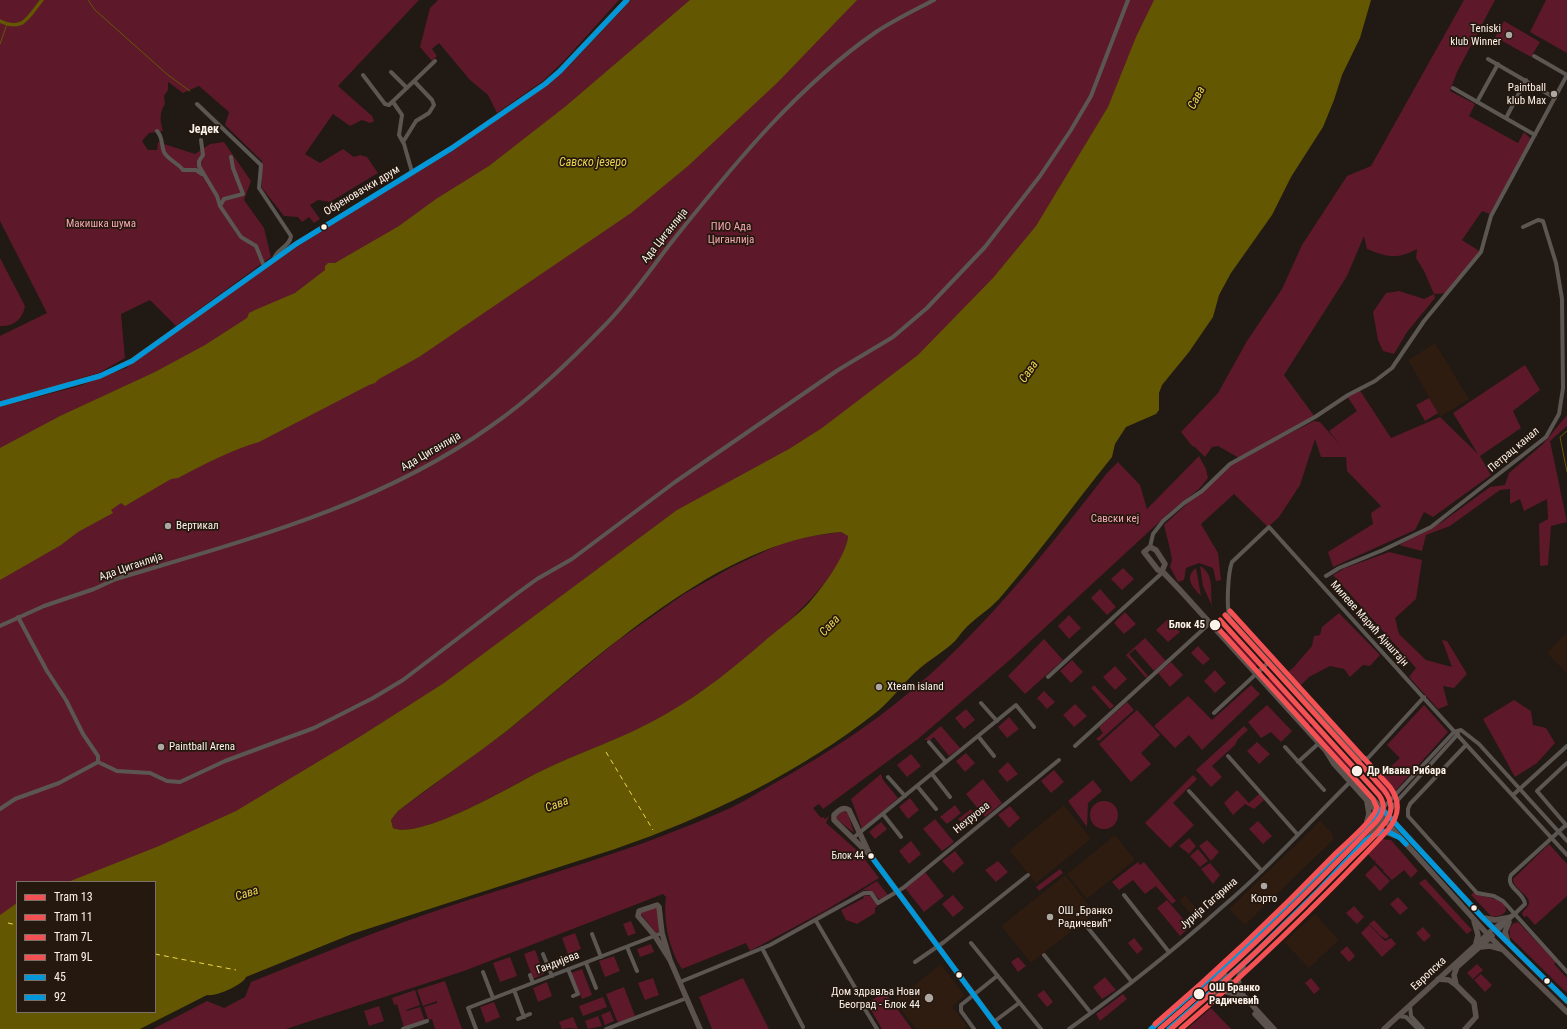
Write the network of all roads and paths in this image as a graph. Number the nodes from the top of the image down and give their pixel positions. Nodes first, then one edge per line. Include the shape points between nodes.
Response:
1 (627, 0) edge
2 (934, 0) edge
3 (1128, 0) edge
4 (1534, 56) dead end
5 (1488, 59) dead end
6 (435, 61) dead end
7 (1498, 64) junction
8 (391, 72) dead end
9 (363, 75) dead end
10 (1567, 75) edge
11 (1526, 80) junction
12 (414, 81) junction
13 (407, 88) junction
14 (1452, 88) dead end
15 (1555, 98) junction
16 (393, 102) junction
17 (1477, 102) junction
18 (197, 104) dead end
19 (1506, 118) junction
20 (157, 131) dead end
21 (1535, 135) junction
22 (201, 140) dead end
23 (403, 142) junction
24 (231, 157) dead end
25 (412, 172) junction
26 (203, 175) junction
27 (220, 206) junction
28 (1523, 227) dead end
29 (274, 259) junction
30 (264, 266) junction
31 (0, 404) edge
32 (1150, 547) junction
33 (1163, 572) junction
34 (1326, 576) dead end
35 (18, 617) junction
36 (1210, 623) junction
37 (0, 626) edge
38 (1269, 662) junction
39 (1256, 674) junction
40 (1048, 677) dead end
41 (1424, 697) junction
42 (981, 702) dead end
43 (1214, 713) dead end
44 (997, 721) junction
45 (1034, 726) dead end
46 (1456, 733) junction
47 (978, 736) junction
48 (929, 742) dead end
49 (1319, 743) junction
50 (1466, 745) junction
51 (1075, 746) dead end
52 (1567, 746) edge
53 (1285, 747) dead end
54 (994, 756) dead end
55 (1228, 756) dead end
56 (1059, 760) dead end
57 (98, 762) junction
58 (946, 762) junction
59 (1298, 762) junction
60 (1567, 763) edge
61 (932, 774) junction
62 (888, 776) dead end
63 (1352, 780) junction
64 (917, 786) junction
65 (1520, 789) junction
66 (1324, 790) dead end
67 (1189, 791) dead end
68 (1513, 795) junction
69 (905, 796) junction
70 (1364, 797) junction
71 (950, 798) dead end
72 (0, 809) edge
73 (936, 809) dead end
74 (1380, 811) junction
75 (882, 814) junction
76 (1385, 817) junction
77 (1567, 825) edge
78 (1365, 826) junction
79 (1558, 832) junction
80 (859, 834) junction
81 (1298, 835) junction
82 (901, 837) dead end
83 (853, 838) junction
84 (1400, 838) junction
85 (1552, 838) junction
86 (1366, 840) junction
87 (1567, 841) edge
88 (869, 853) junction
89 (1567, 855) edge
90 (1262, 871) junction
91 (1028, 875) dead end
92 (898, 891) junction
93 (1124, 895) dead end
94 (1515, 914) junction
95 (1472, 917) junction
96 (1482, 918) junction
97 (1507, 920) junction
98 (816, 921) junction
99 (1088, 928) dead end
100 (1495, 930) junction
101 (662, 933) junction
102 (592, 934) dead end
103 (655, 936) junction
104 (1489, 936) junction
105 (971, 943) dead end
106 (939, 946) junction
107 (627, 947) junction
108 (1476, 947) junction
109 (762, 948) junction
110 (1512, 949) junction
111 (1169, 952) junction
112 (1506, 953) junction
113 (543, 954) dead end
114 (1044, 955) dead end
115 (601, 957) junction
116 (670, 960) junction
117 (1247, 960) junction
118 (915, 962) dead end
119 (586, 963) junction
120 (568, 970) junction
121 (637, 971) dead end
122 (1218, 971) junction
123 (482, 972) dead end
124 (1567, 972) edge
125 (530, 975) dead end
126 (552, 976) junction
127 (997, 976) junction
128 (1438, 979) junction
129 (1226, 980) junction
130 (680, 982) junction
131 (1132, 982) junction
132 (533, 983) junction
133 (1456, 985) junction
134 (596, 988) dead end
135 (514, 990) junction
136 (974, 994) junction
137 (1240, 994) junction
138 (573, 996) dead end
139 (860, 996) dead end
140 (493, 998) junction
141 (687, 998) junction
142 (1205, 998) junction
143 (1567, 1001) edge
144 (1019, 1003) junction
145 (863, 1006) dead end
146 (1410, 1006) junction
147 (1567, 1012) edge
148 (1091, 1013) junction
149 (530, 1014) dead end
150 (1398, 1016) junction
151 (524, 1017) junction
152 (518, 1019) dead end
153 (427, 1021) dead end
154 (997, 1025) edge
155 (803, 1027) dead end
156 (403, 1029) edge
157 (476, 1029) edge
158 (606, 1029) edge
159 (700, 1029) edge
160 (877, 1029) edge
161 (974, 1029) edge
162 (1002, 1029) edge
163 (1041, 1029) edge
164 (1069, 1029) edge
165 (1151, 1029) edge
166 (1169, 1029) edge
167 (1269, 1029) edge
168 (1274, 1029) edge
169 (1384, 1029) edge
170 (1418, 1029) edge
171 (1423, 1029) edge
172 (1465, 1029) edge

1 - 25 street, Обреновачки друм via 551,79 466,139
2 - 35 street, Ада Циганлија via 879,30 803,93 765,132 701,206 615,314 536,390 491,426 418,471 354,502 287,527 116,579
3 - 57 street via 1091,96 1040,176 985,247 926,308 893,337 838,370 675,482 572,559 515,595 404,680 373,698 314,728 225,761 180,782 166,781 150,773 117,771
4 - 10 street
5 - 7 street
6 - 12 street
7 - 11 street
7 - 17 street
8 - 13 street
9 - 16 street via 385,104 390,105
10 - 15 street
11 - 15 street
11 - 19 street
12 - 13 street
12 - 23 street via 434,105 429,113 416,121
13 - 16 street
14 - 17 street
15 - 21 street
16 - 23 street via 402,115 399,135
17 - 19 street
18 - 29 street via 261,165 259,188 291,236
19 - 21 street
20 - 26 street via 166,155 183,170 196,170
21 - 32 street via 1491,216 1481,252 1424,322 1392,368 1299,427 1239,458 1163,521 1153,534
22 - 26 street via 203,155 199,166
23 - 25 street
24 - 27 street via 243,194 224,199
25 - 29 street, Обреновачки друм
26 - 27 street via 216,194
27 - 30 street via 241,237 256,246
28 - 34 street, Петрац канал via 1538,220 1543,221 1560,282 1563,388 1559,414 1554,424 1541,442 1431,527 1338,568
29 - 30 street, Обреновачки друм
30 - 31 street, Обреновачки друм via 122,367 80,383
32 - 33 street via 1156,550 1165,564
32 - 33 street via 1145,550 1145,555
33 - 36 street
33 - 40 street
35 - 37 street, Ада Циганлија
35 - 57 street via 46,671 98,756
36 - 39 street
36 - 51 street
38 - 39 street
38 - 41 street via 1361,760 1368,758
38 - 41 street, Милеве Марић Ајнштајн via 1230,619 1228,612 1232,562 1269,528
39 - 43 street
39 - 49 street
41 - 46 street, Милеве Марић Ајнштајн
42 - 44 street
44 - 45 street via 1016,705
44 - 47 street
46 - 50 street, Милеве Марић Ајнштајн
46 - 65 street via 1460,730 1465,731
46 - 74 street
46 - 76 street
47 - 54 street
47 - 58 street
48 - 58 street
49 - 59 street
49 - 63 street via 1334,764
50 - 68 street, Милеве Марић Ајнштајн
50 - 94 street via 1410,804 1408,816 1477,893 1498,897
52 - 65 street
53 - 59 street
55 - 81 street
56 - 92 street, Нехруова
57 - 72 street via 59,784 15,799
58 - 61 street
59 - 66 street
60 - 77 street via 1537,791
61 - 64 street
61 - 71 street
62 - 69 street
63 - 70 street
63 - 74 street
63 - 81 street, Јурија Гагарина
64 - 69 street
64 - 73 street
65 - 68 street
65 - 79 street
67 - 90 street
68 - 85 street, Милеве Марић Ајнштајн
69 - 75 street
70 - 74 street
70 - 78 street via 1369,814
74 - 76 street
74 - 78 street
75 - 80 street
75 - 82 street
76 - 84 street
76 - 86 street
76 - 96 street
77 - 79 street
78 - 122 street via 1313,881
79 - 85 street
79 - 87 street
80 - 83 street
80 - 83 street via 848,810 840,810 834,815 834,820
80 - 88 street
81 - 90 street, Јурија Гагарина
83 - 88 street
84 - 86 street via 1383,831
84 - 95 street
85 - 89 street, Милеве Марић Ајнштајн
85 - 94 street via 1510,877 1510,884 1526,901
86 - 117 street
88 - 92 street
90 - 111 street, Јурија Гагарина
91 - 106 street
92 - 98 street, Нехруова via 878,903 871,894 864,893
92 - 106 street
93 - 111 street
94 - 97 street
94 - 124 street
95 - 104 street
95 - 108 street via 1478,935
96 - 97 street
96 - 100 street
97 - 100 street
97 - 110 street via 1505,932
98 - 109 street, Нехруова
98 - 139 street
99 - 131 street
100 - 104 street
100 - 110 street
101 - 103 street, Гандијева
101 - 103 street via 659,907 657,904 652,905 639,911 638,916
101 - 116 street
102 - 115 street
103 - 107 street, Гандијева
103 - 116 street
104 - 108 street, Европска
104 - 112 street
105 - 127 street
106 - 118 street
106 - 136 street
107 - 115 street, Гандијева
107 - 121 street
108 - 112 street via 1490,946
108 - 128 street, Европска
108 - 133 street, Европска via 1455,970
109 - 130 street
109 - 155 street
110 - 143 street
111 - 131 street, Јурија Гагарина
112 - 147 street
113 - 126 street
114 - 148 street
115 - 119 street, Гандијева
116 - 130 street
117 - 129 street
117 - 137 street via 1238,976
119 - 120 street, Гандијева
119 - 134 street
120 - 126 street, Гандијева
120 - 138 street via 578,994
122 - 129 street
122 - 165 street
123 - 140 street
125 - 132 street
126 - 132 street, Гандијева
127 - 136 street
127 - 144 street
128 - 133 street via 1449,980
128 - 146 street, Европска
129 - 137 street
129 - 142 street
130 - 141 street
131 - 148 street, Јурија Гагарина
132 - 135 street, Гандијева
133 - 172 street via 1476,1008 1475,1020
135 - 140 street, Гандијева
135 - 151 street
136 - 154 street
136 - 161 street via 960,1008
137 - 142 street via 1224,991
137 - 167 street
137 - 168 street
140 - 157 street, Гандијева via 468,1008
141 - 158 street
141 - 159 street
142 - 166 street
144 - 154 street
144 - 163 street
145 - 160 street
146 - 150 street, Европска
146 - 171 street via 1411,1016
148 - 164 street, Јурија Гагарина
149 - 151 street
150 - 169 street, Европска
150 - 170 street via 1406,1017
151 - 152 street
153 - 156 street
154 - 162 street

